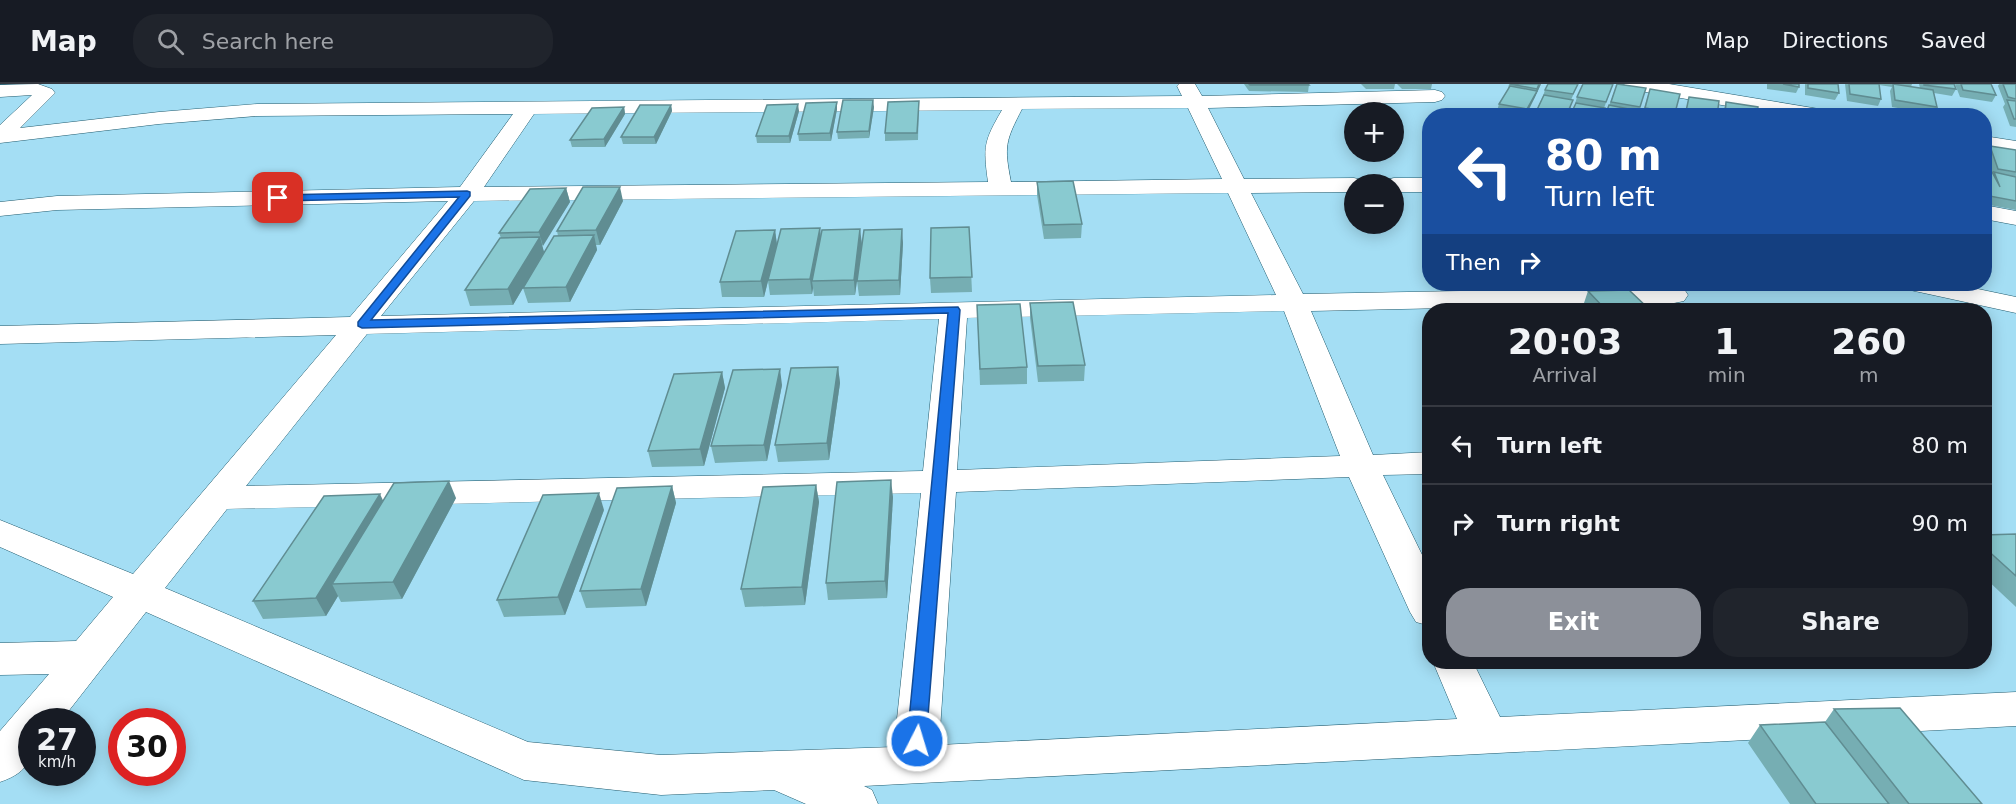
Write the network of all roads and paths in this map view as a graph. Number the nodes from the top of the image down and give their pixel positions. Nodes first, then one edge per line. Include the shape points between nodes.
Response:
1 (1634, 84) edge
2 (0, 91) edge
3 (1735, 92) edge
4 (1190, 93) edge
5 (1435, 96) dead end
6 (1015, 104) junction
7 (1795, 108) edge
8 (527, 109) junction
9 (0, 136) edge
10 (1992, 143) edge
11 (2016, 147) edge
12 (1236, 184) junction
13 (1344, 185) edge
14 (1404, 185) edge
15 (1422, 185) edge
16 (1000, 187) junction
17 (467, 194) junction
18 (0, 209) edge
19 (1992, 214) edge
20 (2016, 218) edge
21 (1951, 291) edge
22 (1674, 295) dead end
23 (1294, 303) junction
24 (2016, 305) edge
25 (954, 310) junction
26 (362, 324) junction
27 (0, 335) edge
28 (1422, 463) edge
29 (1361, 465) junction
30 (939, 482) junction
31 (217, 498) junction
32 (0, 532) edge
33 (141, 592) junction
34 (1422, 595) edge
35 (87, 657) junction
36 (0, 659) edge
37 (1456, 669) edge
38 (45, 708) edge
39 (2016, 709) edge
40 (1487, 736) junction
41 (18, 741) edge
42 (0, 763) edge
43 (915, 765) junction
44 (778, 771) junction
45 (855, 804) edge

1 - 3 street
2 - 9 street via 35,89 45,93
3 - 7 street
4 - 5 street
4 - 6 street
4 - 12 street
6 - 8 street
6 - 16 street via 994,150
8 - 9 street via 257,110
8 - 17 street
10 - 11 street
12 - 13 street
12 - 16 street
12 - 23 street
14 - 15 street
16 - 17 street
17 - 18 street via 57,203
17 - 26 street
19 - 20 street
21 - 24 street
22 - 23 street
23 - 25 street
23 - 29 street
25 - 26 street
25 - 30 street
26 - 27 street
26 - 31 street
28 - 29 street
29 - 30 street
29 - 34 street
30 - 31 street
30 - 43 street
31 - 33 street
32 - 33 street
33 - 35 street
33 - 44 street via 525,761 661,775
35 - 36 street
35 - 38 street
37 - 40 street
39 - 40 street
40 - 43 street
41 - 42 street
43 - 44 street
44 - 45 street

